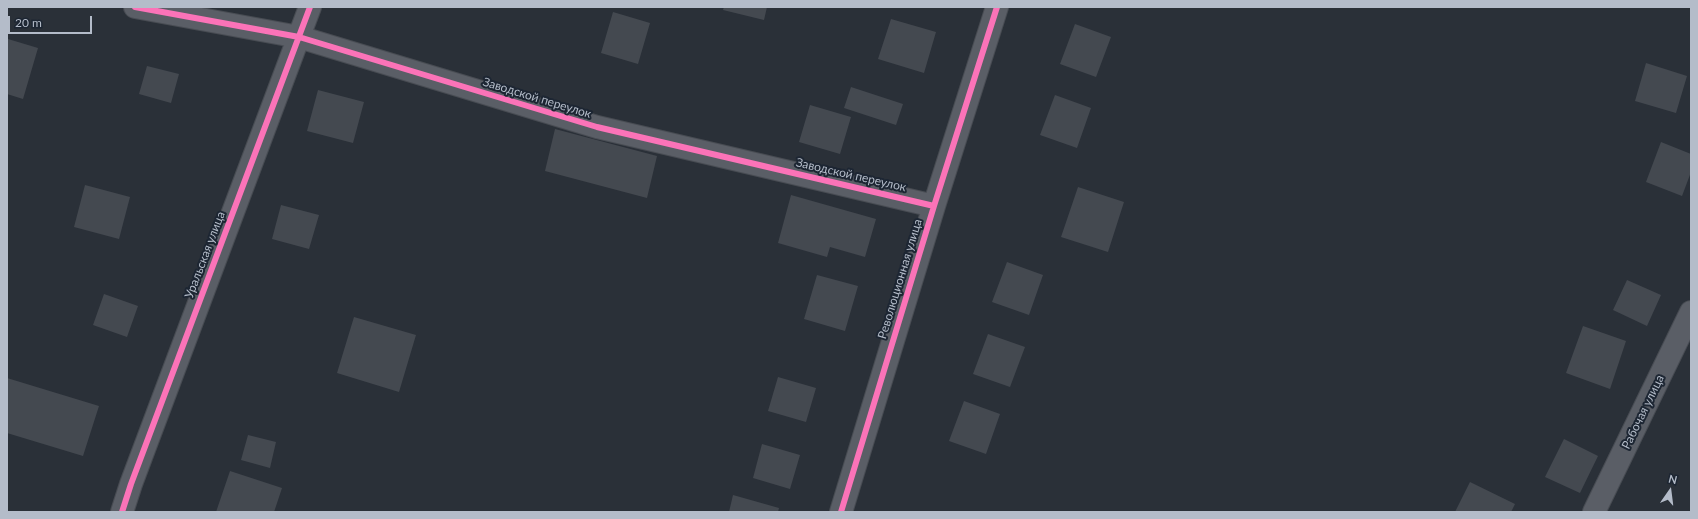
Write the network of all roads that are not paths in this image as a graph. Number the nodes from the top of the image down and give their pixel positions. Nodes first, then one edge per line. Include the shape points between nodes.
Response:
1 (135, 7) edge
2 (310, 7) edge
3 (997, 7) edge
4 (299, 37) junction
5 (934, 206) junction
6 (1691, 312) edge
7 (122, 512) edge
8 (841, 512) edge
9 (1594, 512) edge

1 - 4 street, Заводской переулок
2 - 4 street, Уральская улица
3 - 5 street, Революционная улица
4 - 5 street, Заводской переулок via 597,128
4 - 7 street, Уральская улица
5 - 8 street, Революционная улица
6 - 9 street, Рабочая улица

